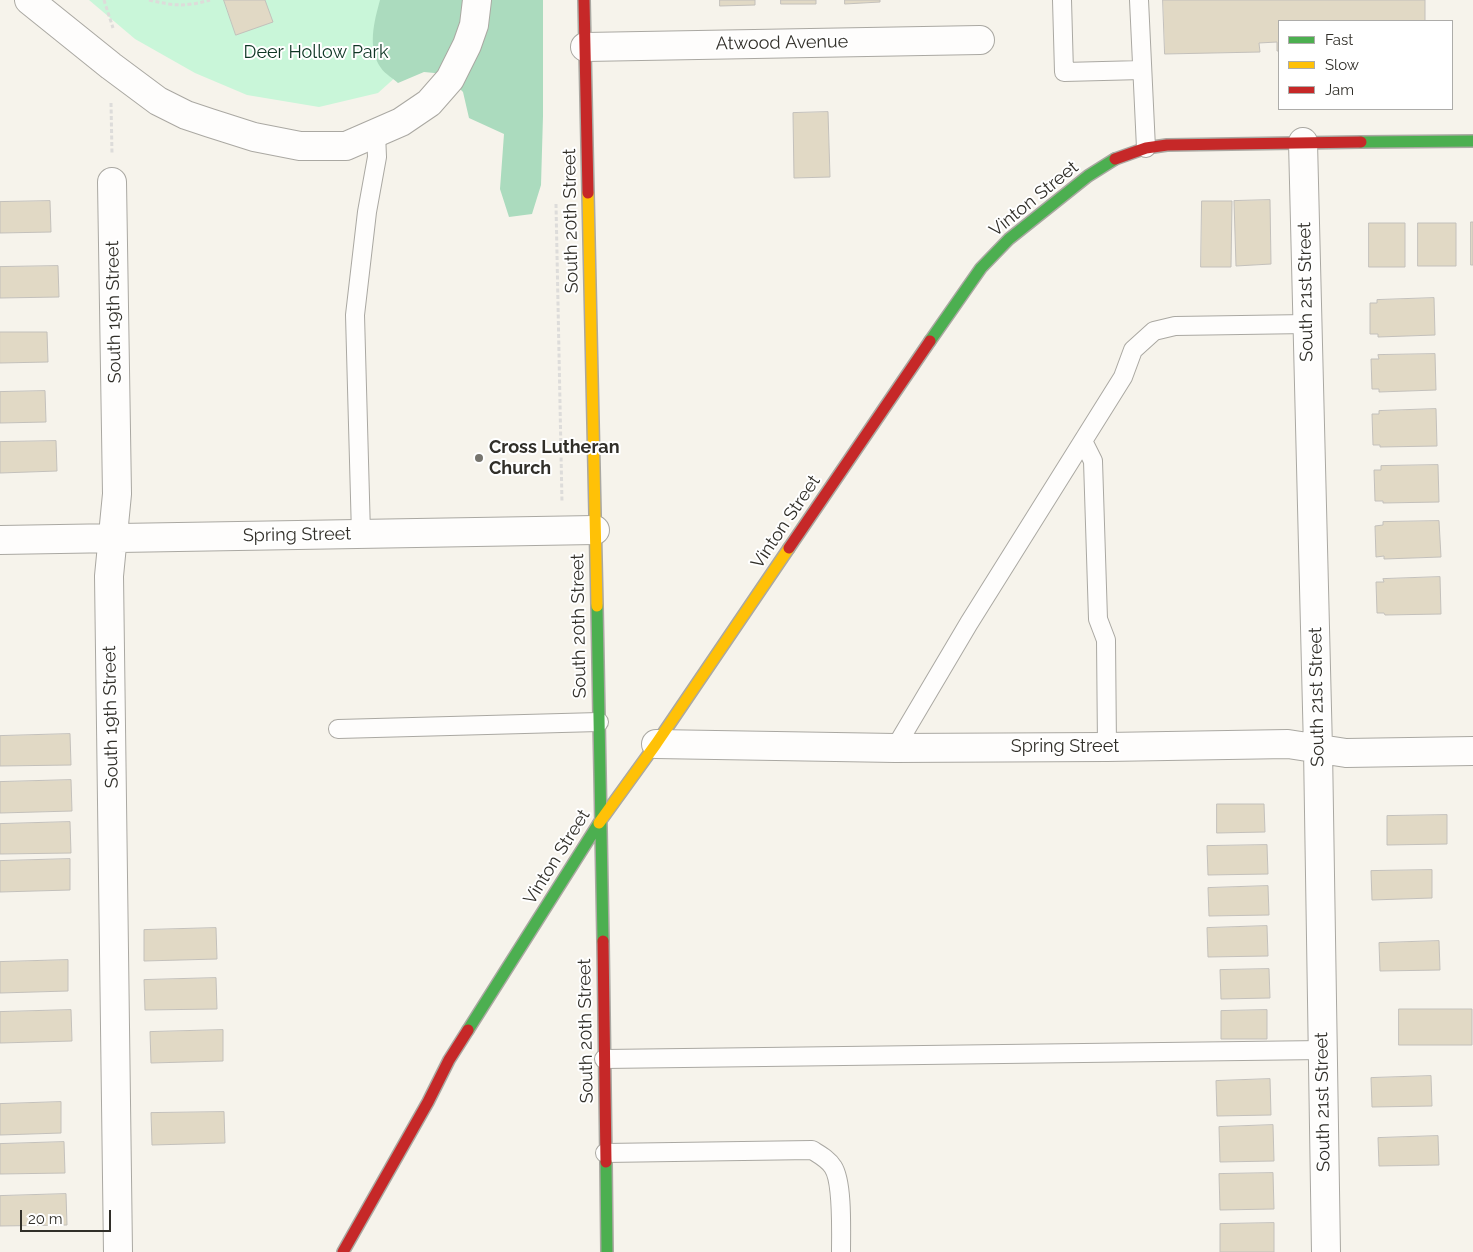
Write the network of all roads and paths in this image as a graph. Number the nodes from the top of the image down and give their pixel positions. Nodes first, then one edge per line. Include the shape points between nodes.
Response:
1 (30, 0) edge
2 (104, 0) edge
3 (149, 0) edge
4 (210, 0) edge
5 (477, 0) edge
6 (584, 0) edge
7 (1062, 0) edge
8 (1139, 0) edge
9 (115, 33) dead end
10 (980, 40) dead end
11 (585, 47) junction
12 (111, 66) junction
13 (1142, 70) junction
14 (376, 133) junction
15 (1473, 140) edge
16 (1302, 142) junction
17 (1146, 148) junction
18 (112, 182) joint
19 (1307, 324) junction
20 (1083, 441) junction
21 (595, 530) junction
22 (361, 534) junction
23 (114, 538) junction
24 (0, 540) edge
25 (599, 722) junction
26 (338, 729) dead end
27 (656, 744) junction
28 (1107, 747) junction
29 (895, 748) junction
30 (1318, 749) junction
31 (1473, 751) edge
32 (601, 819) junction
33 (1323, 1050) junction
34 (604, 1059) junction
35 (606, 1153) junction
36 (118, 1252) edge
37 (343, 1252) edge
38 (607, 1252) edge
39 (841, 1252) edge
40 (1326, 1252) edge

1 - 12 street
2 - 9 path
3 - 4 path via 189,6
5 - 14 street via 474,25 450,80 430,103 401,122
6 - 11 main road, South 20th Street
7 - 13 lane via 1064,72
8 - 13 lane
10 - 11 street, Atwood Avenue
11 - 21 main road, South 20th Street
12 - 14 street via 158,101 186,115 254,137 300,146 346,146
12 - 18 path
13 - 17 lane
14 - 22 lane via 377,157 355,315
15 - 16 main road, Vinton Street
16 - 17 main road, Vinton Street
16 - 19 street, South 21st Street
17 - 27 main road, Vinton Street via 1118,157 1088,176 1009,239 981,268
18 - 23 street, South 19th Street via 117,494
19 - 20 lane via 1175,326 1154,331 1133,350 1123,377
19 - 30 street, South 21st Street
20 - 28 lane via 1093,461 1098,619 1106,640
20 - 29 lane via 969,622
21 - 22 street, Spring Street
21 - 25 main road, South 20th Street
22 - 23 street, Spring Street
23 - 24 street, Spring Street
23 - 36 street, South 19th Street via 109,576
25 - 26 lane
25 - 32 main road, South 20th Street
27 - 29 street, Spring Street
27 - 32 main road, Vinton Street
28 - 29 street, Spring Street
28 - 30 street, Spring Street via 1288,744
30 - 31 street, Spring Street via 1346,753
30 - 33 street, South 21st Street
32 - 34 main road, South 20th Street
32 - 37 main road, Vinton Street via 449,1060
33 - 34 lane
33 - 40 street, South 21st Street
34 - 35 main road, South 20th Street
35 - 38 main road, South 20th Street
35 - 39 lane via 812,1150 826,1158 834,1168 838,1184

